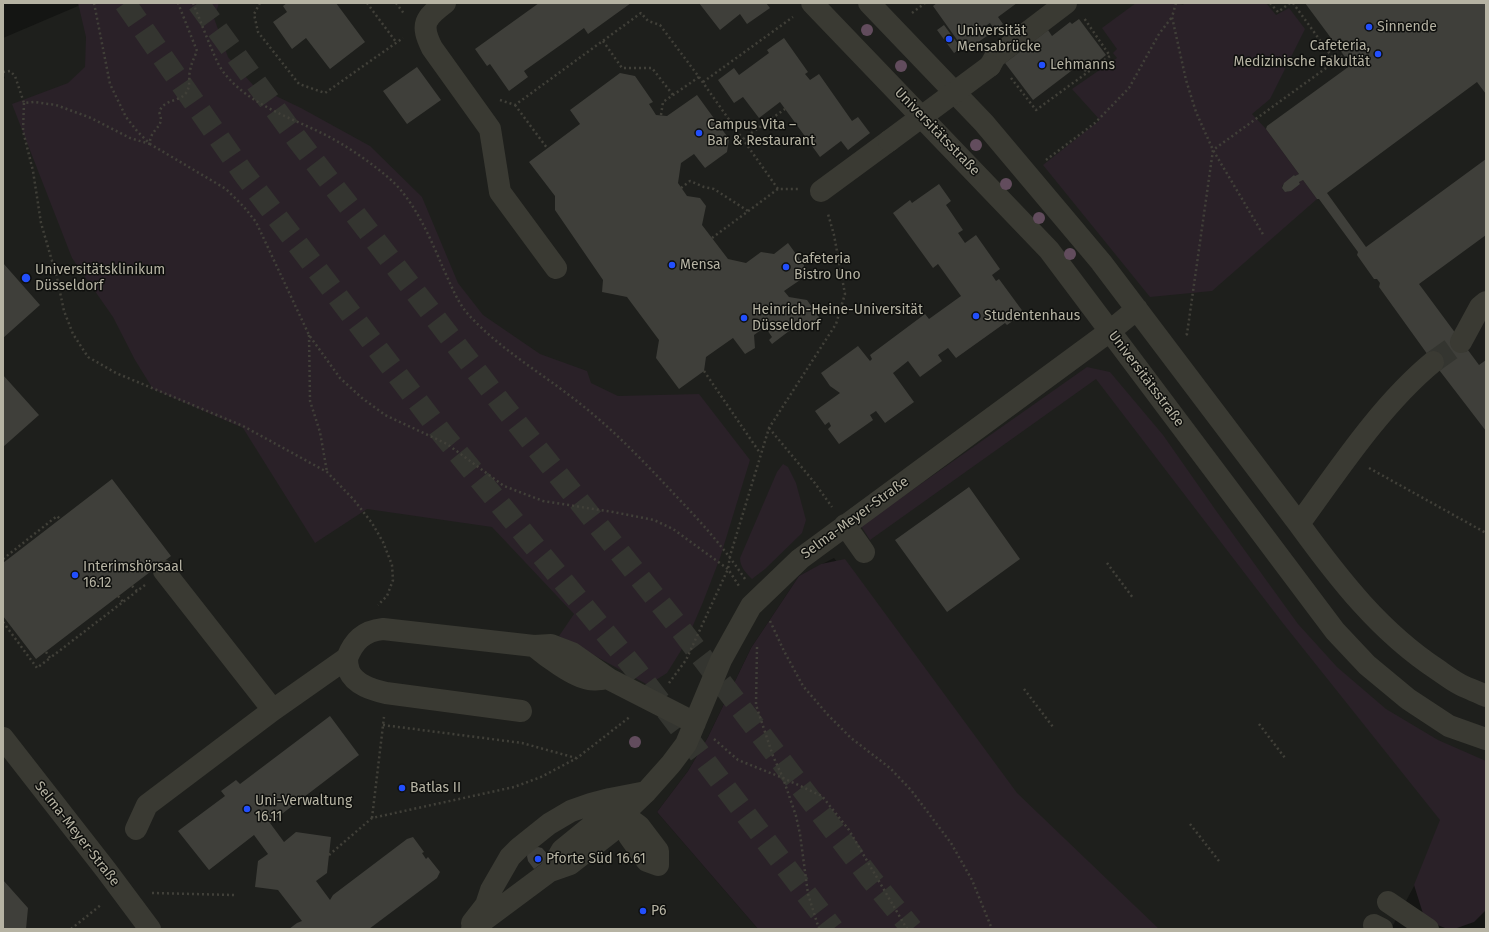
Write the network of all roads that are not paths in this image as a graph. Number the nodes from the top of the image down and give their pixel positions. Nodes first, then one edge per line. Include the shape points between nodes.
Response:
1 (445, 3) edge
2 (812, 3) edge
3 (869, 3) edge
4 (1074, 9) edge
5 (821, 190) road end
6 (556, 268) dead end
7 (1486, 302) edge
8 (1137, 309) junction
9 (1110, 331) junction
10 (1461, 342) tunnel mouth
11 (1433, 362) tunnel mouth
12 (1299, 524) junction
13 (845, 525) junction
14 (864, 552) dead end
15 (1326, 561) junction
16 (164, 572) road end
17 (1301, 585) junction
18 (347, 658) junction
19 (1486, 696) edge
20 (274, 710) junction
21 (521, 711) dead end
22 (695, 724) junction
23 (3, 738) edge
24 (1486, 739) edge
25 (646, 792) junction
26 (136, 829) dead end
27 (1388, 902) dead end
28 (150, 929) edge
29 (468, 929) edge
30 (472, 929) edge
31 (1428, 929) edge

1 - 6 street via 428,17 425,28 427,38 490,129 500,192
2 - 9 street, Universitätsstraße via 1048,250
3 - 8 street via 984,123 1101,262
4 - 5 street, bridge via 992,62
7 - 10 street via 1480,307
8 - 9 street, Selma-Meyer-Straße
8 - 12 street
9 - 13 street, Selma-Meyer-Straße
9 - 17 street, Universitätsstraße
11 - 12 street via 1413,379 1361,440
12 - 15 street
13 - 14 street
13 - 22 street, Selma-Meyer-Straße via 800,559 755,602 721,660
15 - 17 street
15 - 19 street via 1389,633 1460,685
16 - 20 street
17 - 24 street, Universitätsstraße via 1335,631 1373,670 1408,699 1449,726
18 - 20 street
18 - 21 street via 349,671 370,689
18 - 22 street via 351,647 363,635 382,629 534,646 551,645 572,653 609,679
20 - 26 street via 146,805
22 - 25 street, Selma-Meyer-Straße via 686,744
23 - 28 street, Selma-Meyer-Straße
25 - 29 street via 591,804 571,811 549,824 510,857 491,890 486,905
25 - 30 street, Selma-Meyer-Straße via 623,814 611,832 570,864 550,871
27 - 31 street

